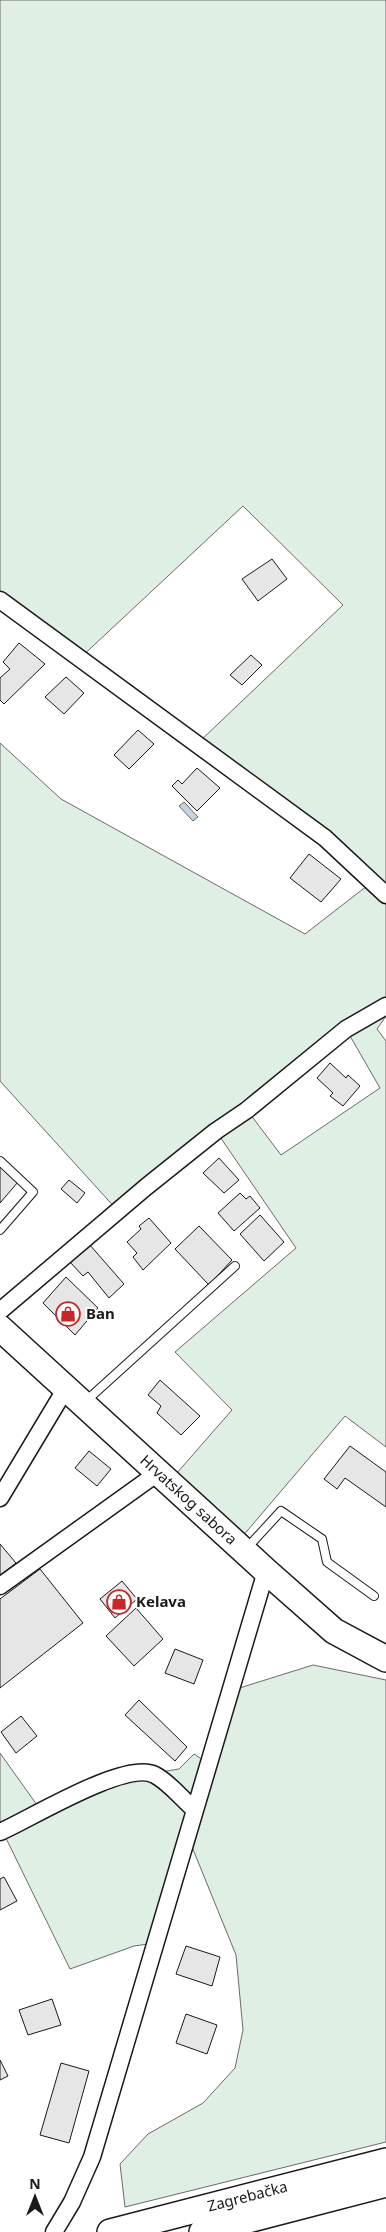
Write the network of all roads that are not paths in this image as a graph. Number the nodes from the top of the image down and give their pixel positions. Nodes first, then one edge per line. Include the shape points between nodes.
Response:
1 (0, 600) edge
2 (386, 895) edge
3 (386, 1006) edge
4 (0, 1161) edge
5 (0, 1230) edge
6 (235, 1266) dead end
7 (0, 1311) edge
8 (0, 1328) edge
9 (74, 1396) junction
10 (159, 1472) junction
11 (0, 1498) edge
12 (244, 1552) junction
13 (266, 1571) junction
14 (0, 1586) edge
15 (374, 1596) dead end
16 (386, 1659) edge
17 (195, 1810) junction
18 (0, 1832) edge
19 (386, 2161) edge
20 (386, 2184) edge
21 (54, 2232) edge
22 (110, 2232) edge
23 (202, 2232) edge

1 - 2 street via 325,838
3 - 7 street via 346,1029 247,1110 216,1131
4 - 5 lane via 33,1192
6 - 9 lane
8 - 9 main road, Hrvatskog sabora
9 - 10 main road, Hrvatskog sabora
9 - 11 street
10 - 12 main road, Hrvatskog sabora
10 - 14 street
12 - 13 main road, Hrvatskog sabora
12 - 15 lane via 281,1511 322,1539 327,1562
13 - 16 main road, Hrvatskog sabora via 334,1631
13 - 17 street
17 - 18 street via 154,1774 136,1773 98,1783
17 - 21 street via 92,2156 72,2202
19 - 22 main road, Zagrebačka
20 - 23 main road, Zagrebačka

